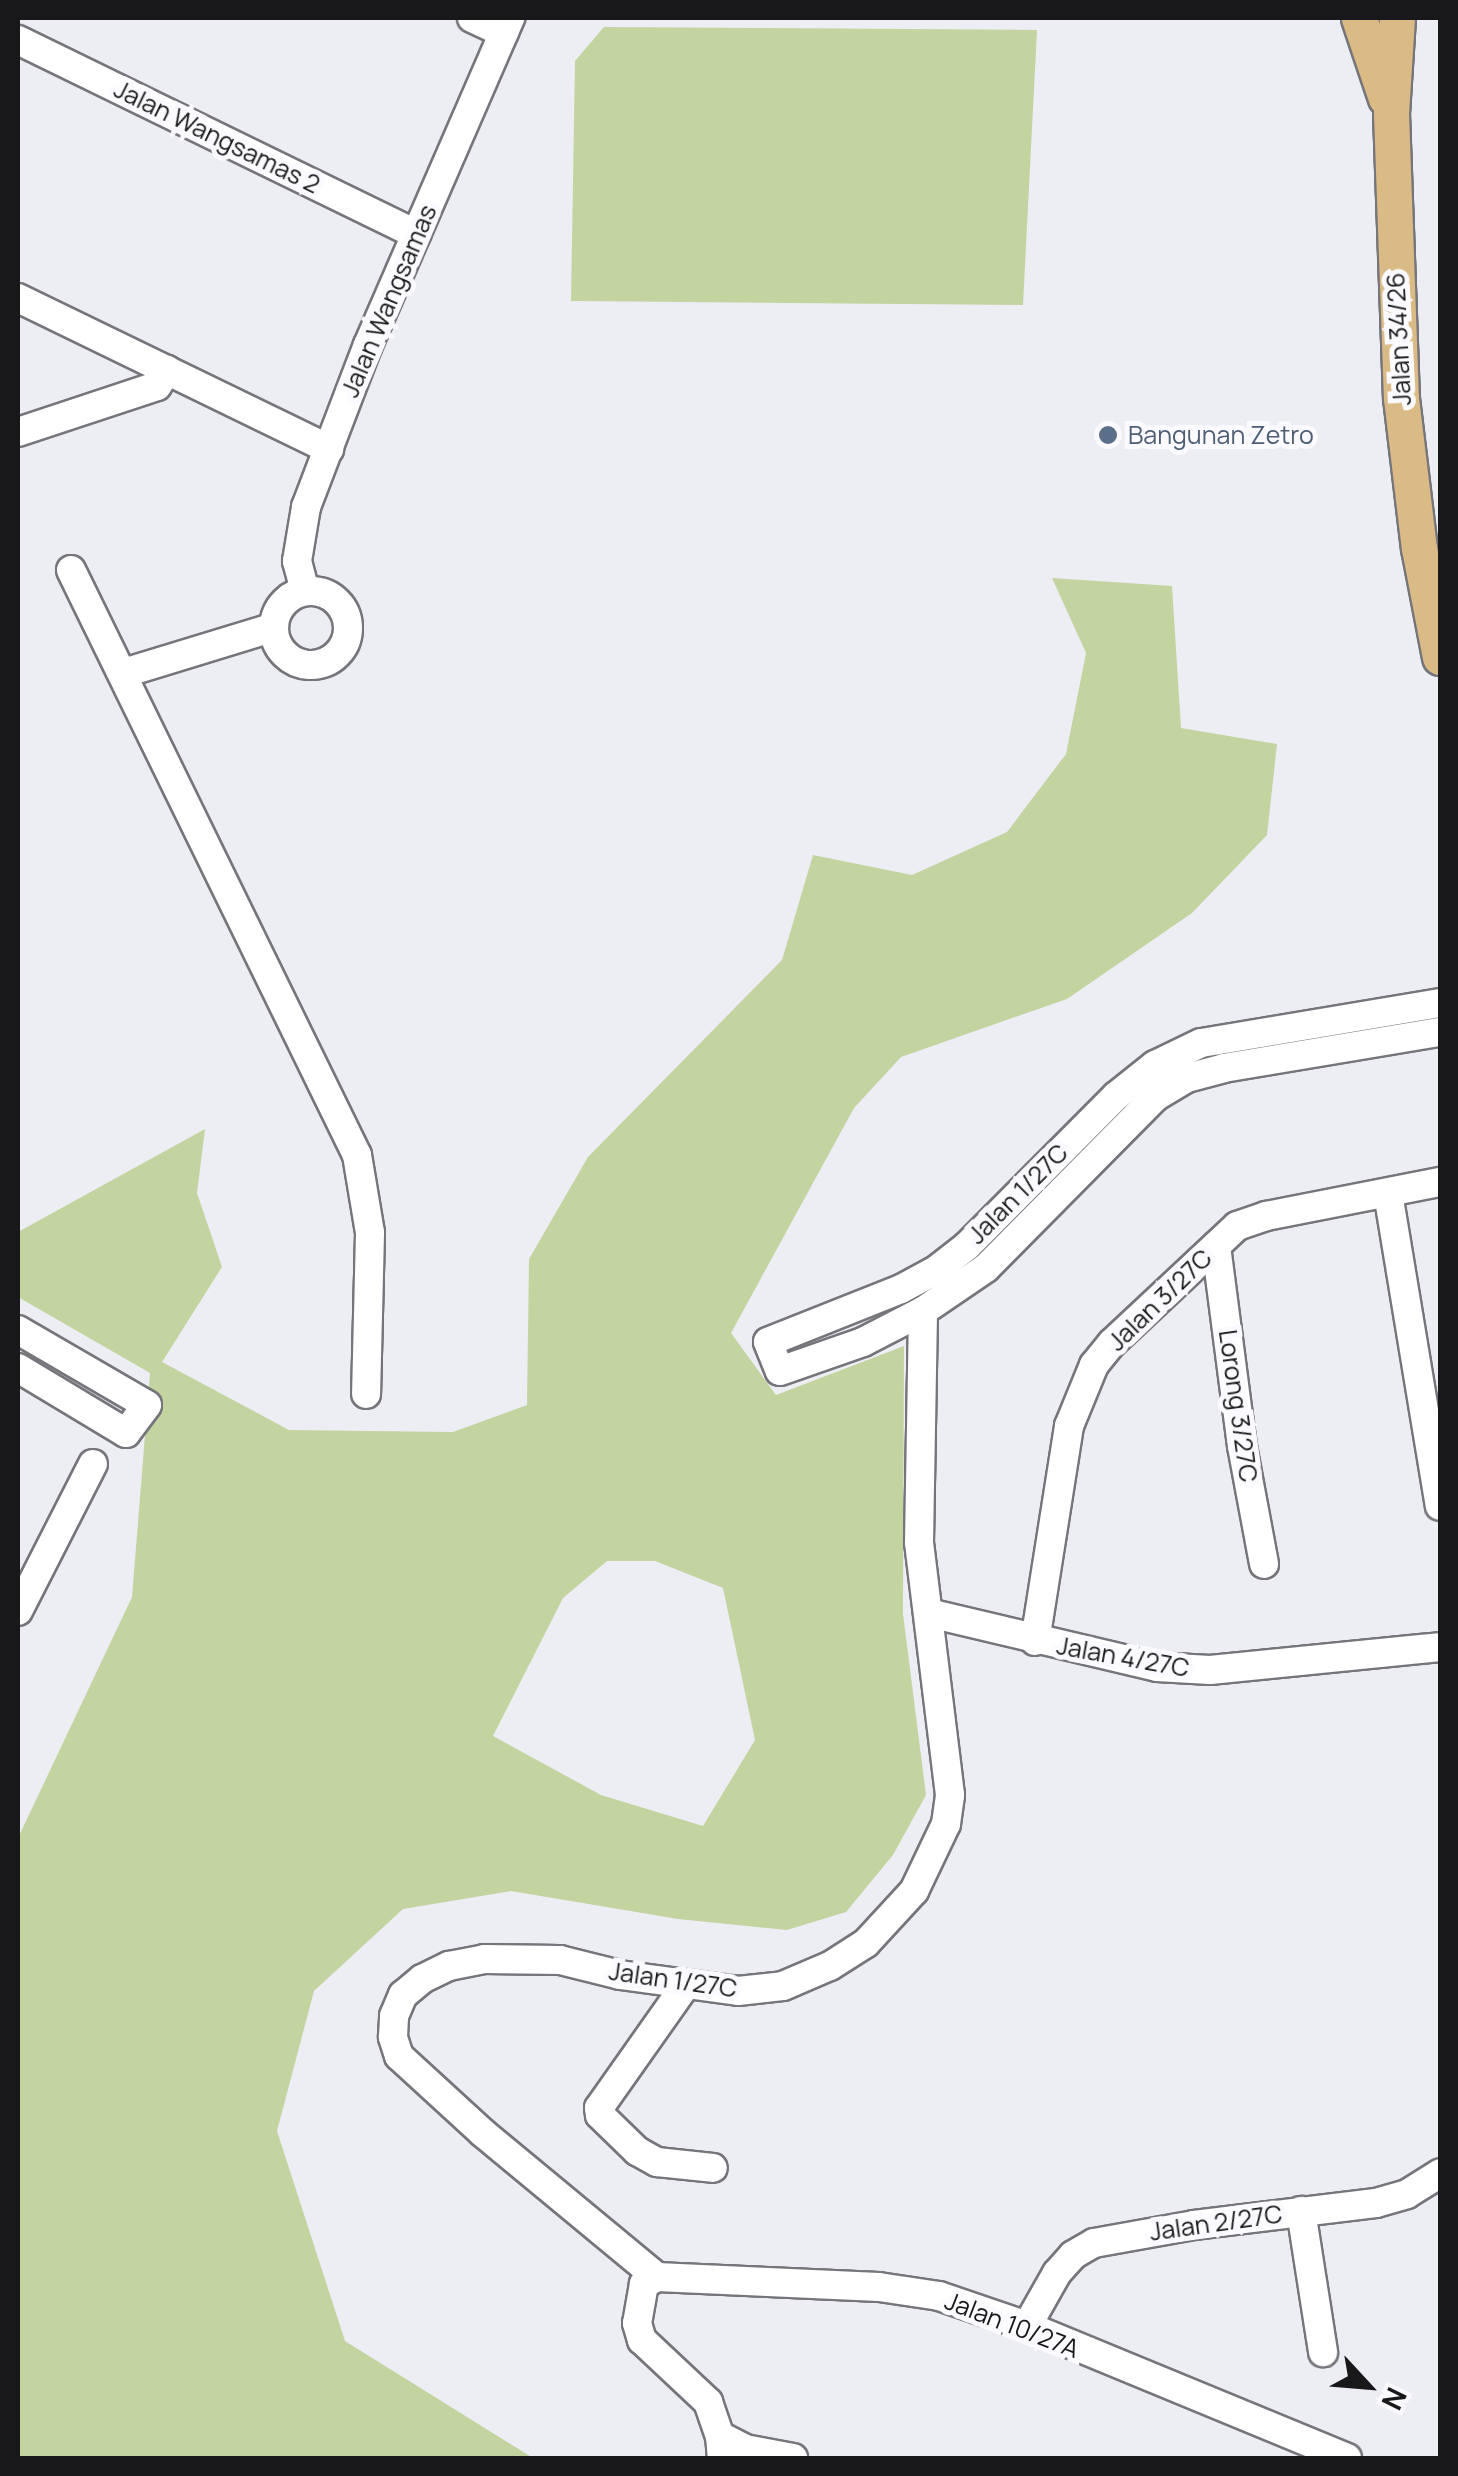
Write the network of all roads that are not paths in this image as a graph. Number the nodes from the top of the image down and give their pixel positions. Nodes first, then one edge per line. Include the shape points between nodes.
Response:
1 (472, 18) edge
2 (1359, 18) edge
3 (1397, 18) edge
4 (507, 25) edge
5 (18, 40) edge
6 (1391, 113) junction
7 (416, 234) junction
8 (18, 298) edge
9 (167, 370) junction
10 (18, 432) edge
11 (329, 448) junction
12 (71, 570) dead end
13 (304, 591) junction
14 (274, 627) junction
15 (1440, 657) edge
16 (124, 673) junction
17 (1440, 1003) edge
18 (1440, 1032) edge
19 (1440, 1182) edge
20 (1388, 1193) junction
21 (1216, 1246) junction
22 (924, 1311) junction
23 (18, 1330) edge
24 (18, 1368) edge
25 (366, 1394) dead end
26 (94, 1464) dead end
27 (1440, 1506) edge
28 (1264, 1564) dead end
29 (18, 1611) edge
30 (929, 1613) junction
31 (1035, 1641) junction
32 (1440, 1647) edge
33 (685, 1986) junction
34 (713, 2168) dead end
35 (1440, 2173) edge
36 (1301, 2212) junction
37 (658, 2276) junction
38 (1028, 2326) junction
39 (1323, 2352) dead end
40 (721, 2447) edge
41 (793, 2458) edge
42 (1347, 2458) edge

1 - 4 street
2 - 6 main road
3 - 6 main road, Jalan 34/26
4 - 7 street, Jalan Wangsamas
5 - 7 street, Jalan Wangsamas 2
6 - 15 main road, Jalan 34/26 via 1401,398
7 - 11 street, Jalan Wangsamas
8 - 9 street
9 - 10 street via 156,386
9 - 11 street
11 - 13 street, Jalan Wangsamas via 300,540
12 - 16 street
13 - 14 street via 282,605
13 - 14 street via 326,594 345,611 349,630 343,648 332,661 312,666 287,657
14 - 16 street
16 - 25 street via 357,1155 370,1233
17 - 22 street, Jalan 1/27C via 1200,1043 1155,1065 938,1269 768,1342 780,1371 863,1342
18 - 22 street, Jalan 1/27C via 1187,1078 1154,1097 986,1268
19 - 20 street, Jalan 3/27C
20 - 21 street, Jalan 3/27C via 1266,1216 1238,1226
20 - 27 street
21 - 28 street, Lorong 3/27C
21 - 31 street, Jalan 3/27C via 1112,1343 1080,1392
22 - 30 street, Jalan 1/27C via 918,1489
23 - 24 street via 147,1406 126,1434
26 - 29 street
30 - 31 street, Jalan 4/27C
30 - 33 street, Jalan 1/27C via 950,1795 946,1824 914,1891 866,1943 798,1980 738,1992
31 - 32 street, Jalan 4/27C via 1157,1667 1210,1670
33 - 34 street via 600,2115 657,2162
33 - 37 street, Jalan 1/27C via 560,1960 484,1959 422,1979 403,1995 394,2016 398,2056
35 - 36 street, Jalan 2/27C via 1376,2204
36 - 38 street, Jalan 2/27C via 1094,2244 1056,2273
36 - 39 street
37 - 38 street, Jalan 10/27A via 911,2290
37 - 40 street via 644,2284 637,2324 642,2340 708,2402
38 - 42 street, Jalan 10/27A
40 - 41 street

